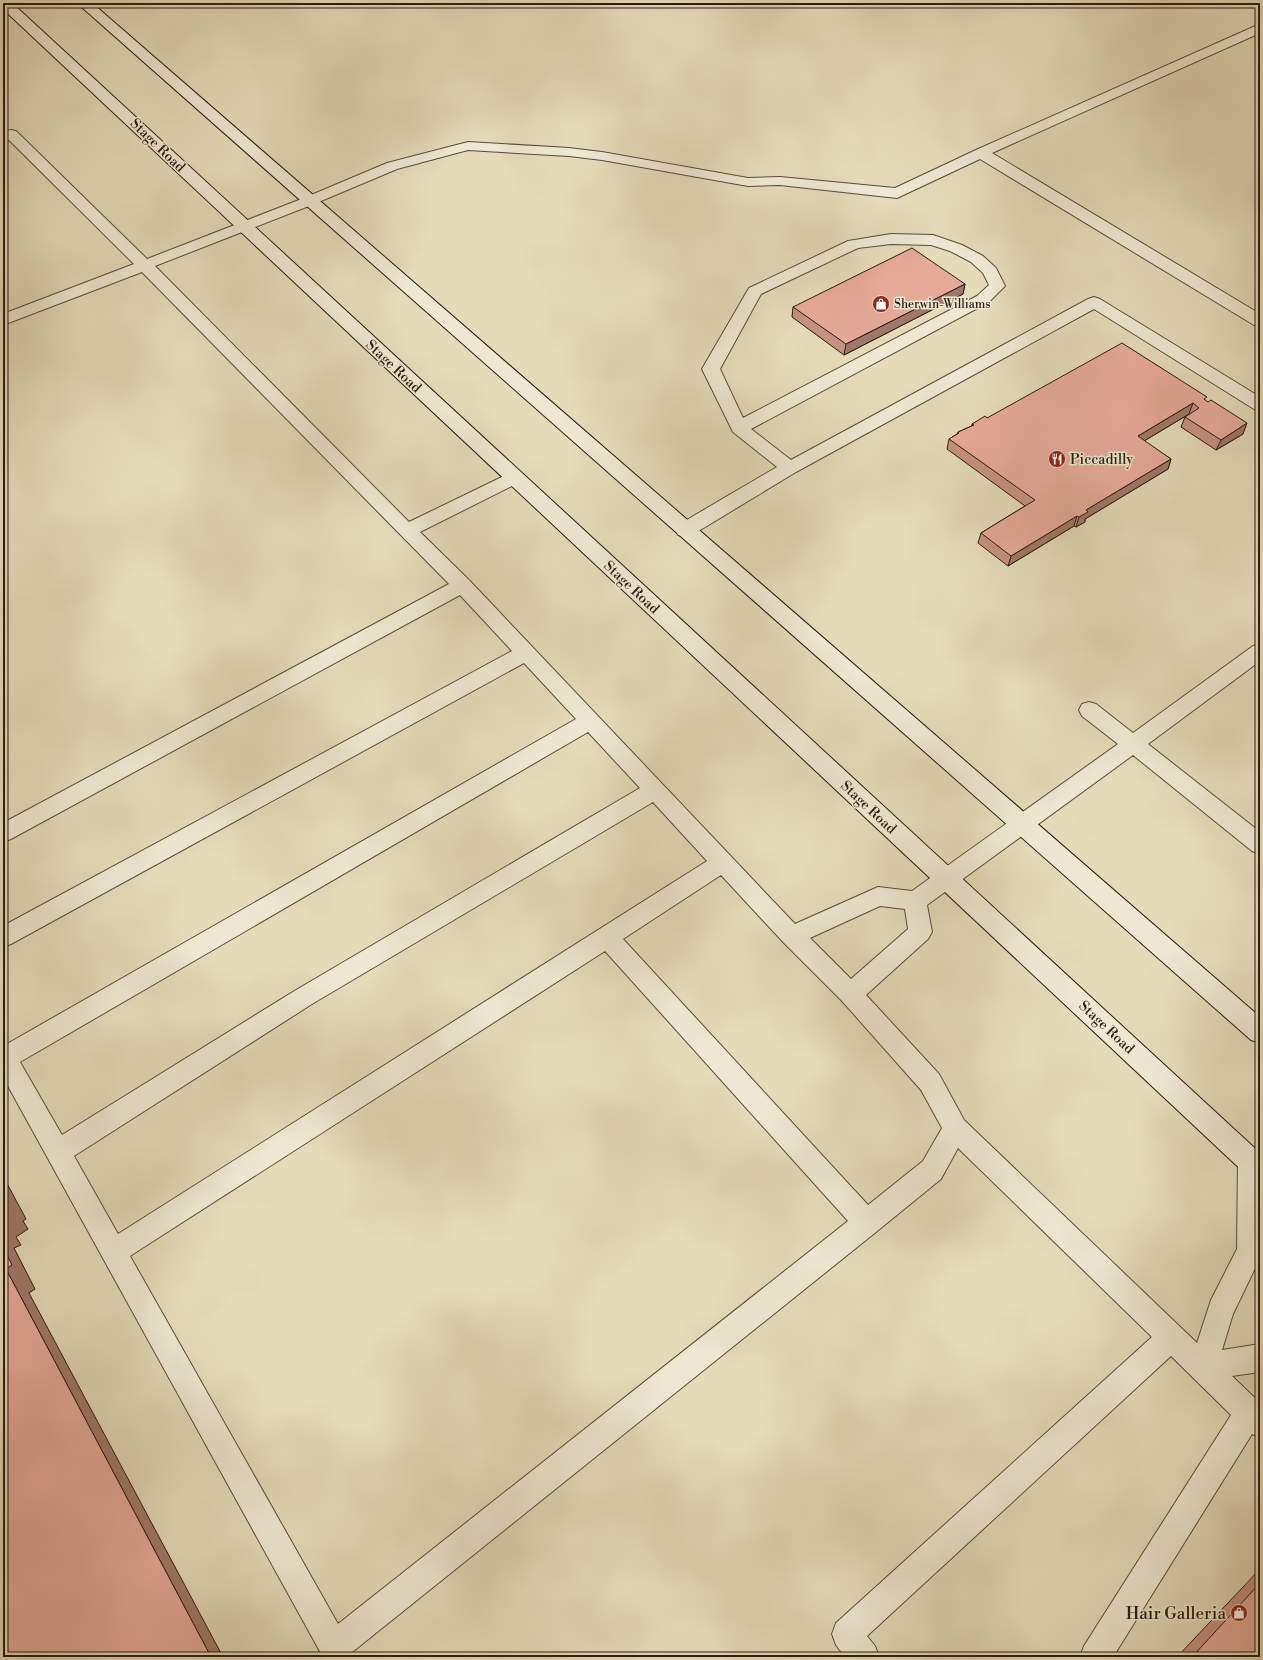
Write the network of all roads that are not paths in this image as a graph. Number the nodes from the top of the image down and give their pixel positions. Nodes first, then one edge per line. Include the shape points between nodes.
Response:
1 (4, 3) edge
2 (84, 3) edge
3 (1260, 28) edge
4 (3, 137) edge
5 (981, 153) junction
6 (309, 201) junction
7 (243, 226) junction
8 (145, 265) junction
9 (3, 320) edge
10 (1260, 321) edge
11 (1260, 405) edge
12 (739, 428) junction
13 (790, 468) junction
14 (514, 478) junction
15 (685, 530) junction
16 (407, 531) junction
17 (462, 585) junction
18 (1260, 651) edge
19 (526, 653) junction
20 (1089, 710) dead end
21 (590, 721) junction
22 (1133, 744) junction
23 (655, 790) junction
24 (1022, 824) junction
25 (3, 833) edge
26 (1260, 844) edge
27 (723, 862) junction
28 (947, 879) junction
29 (915, 901) junction
30 (792, 936) junction
31 (3, 937) edge
32 (607, 937) junction
33 (850, 994) junction
34 (1260, 1032) edge
35 (4, 1056) edge
36 (955, 1128) junction
37 (58, 1152) junction
38 (1255, 1165) edge
39 (867, 1223) junction
40 (114, 1251) junction
41 (1172, 1337) junction
42 (1260, 1358) edge
43 (1202, 1367) junction
44 (1254, 1417) edge
45 (336, 1652) edge
46 (864, 1657) edge
47 (1095, 1657) edge

1 - 7 main road, Stage Road
2 - 6 main road
3 - 5 main road
4 - 8 main road via 12,134
5 - 6 main road via 897,193 780,181 748,182 569,152 468,146 392,166
5 - 10 main road
6 - 7 main road
6 - 15 main road
7 - 8 main road
7 - 14 main road, Stage Road
8 - 9 main road
8 - 16 main road
11 - 13 main road via 1094,302
12 - 12 main road via 711,369 755,291 854,244 891,239 933,240 977,259 990,271 997,286 983,299
12 - 13 main road
13 - 15 main road
14 - 16 main road
14 - 28 main road, Stage Road
15 - 24 main road
16 - 17 main road
17 - 19 main road
17 - 25 main road
18 - 22 main road
19 - 21 main road
19 - 31 main road
20 - 22 main road
21 - 23 main road
21 - 35 main road
22 - 24 main road
22 - 26 main road
23 - 27 main road
23 - 37 main road via 304,997
24 - 28 main road
24 - 34 main road
27 - 30 main road
27 - 32 main road
28 - 29 main road
28 - 38 main road, Stage Road
29 - 30 main road via 878,896
29 - 33 main road via 920,932
30 - 33 main road
32 - 39 main road
32 - 40 main road
33 - 36 main road via 930,1082
35 - 37 main road
36 - 39 main road via 932,1170
36 - 41 main road
37 - 40 main road
38 - 43 main road via 1250,1250 1221,1310
39 - 45 main road
40 - 45 main road
41 - 43 main road
41 - 46 main road via 846,1634
42 - 43 main road
43 - 44 main road
44 - 47 main road

